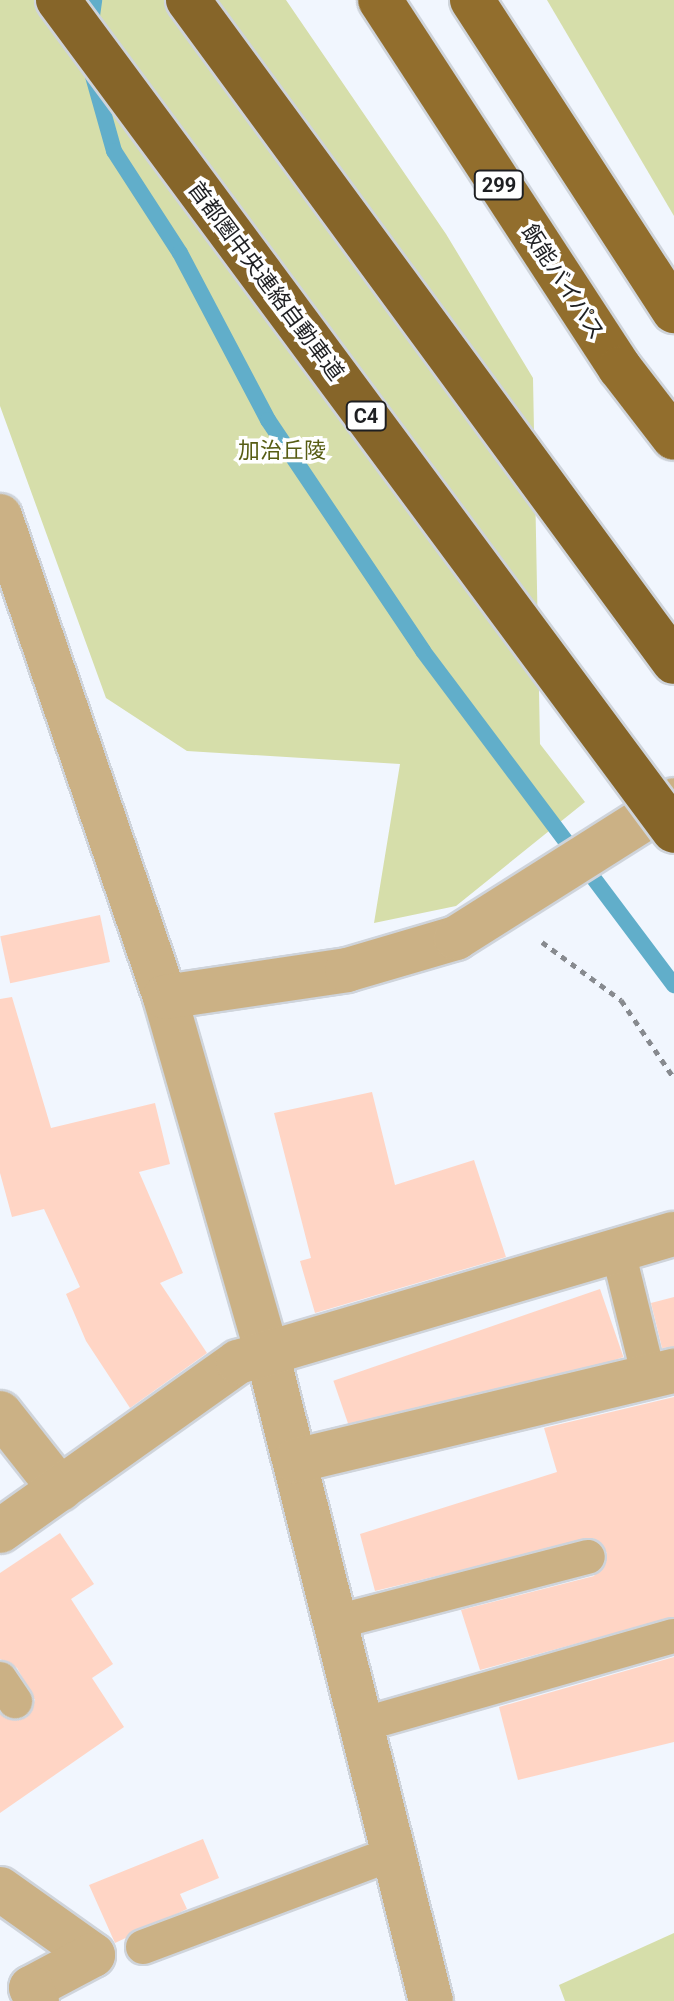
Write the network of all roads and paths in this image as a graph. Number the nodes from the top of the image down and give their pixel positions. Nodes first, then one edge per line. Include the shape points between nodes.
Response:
1 (58, 0) edge
2 (188, 0) edge
3 (380, 0) edge
4 (472, 0) edge
5 (674, 311) edge
6 (674, 438) edge
7 (0, 516) edge
8 (674, 662) edge
9 (674, 800) edge
10 (674, 831) edge
11 (499, 911) junction
12 (165, 997) junction
13 (674, 1078) edge
14 (674, 1234) edge
15 (618, 1251) junction
16 (267, 1353) junction
17 (662, 1374) edge
18 (0, 1413) edge
19 (295, 1461) junction
20 (60, 1489) junction
21 (0, 1531) edge
22 (588, 1557) dead end
23 (336, 1622) junction
24 (674, 1636) edge
25 (361, 1725) junction
26 (394, 1853) junction
27 (0, 1889) edge
28 (143, 1947) dead end
29 (37, 2001) edge
30 (431, 2001) edge

1 - 10 highway, 首都圏中央連絡自動車道 / C4, bridge
2 - 8 highway
3 - 6 highway, 飯能バイパス / 299 via 620,368
4 - 5 highway
7 - 12 street
9 - 11 street
11 - 12 street via 456,938 347,970
11 - 13 path via 621,1000
12 - 16 street
14 - 15 street
15 - 16 street
15 - 17 lane
16 - 19 street
16 - 20 street via 238,1362
17 - 19 street
18 - 20 street
19 - 23 street
20 - 21 street
22 - 23 lane
23 - 25 street
24 - 25 lane
25 - 26 street
26 - 28 lane
26 - 30 street
27 - 29 street via 93,1955 31,1988

